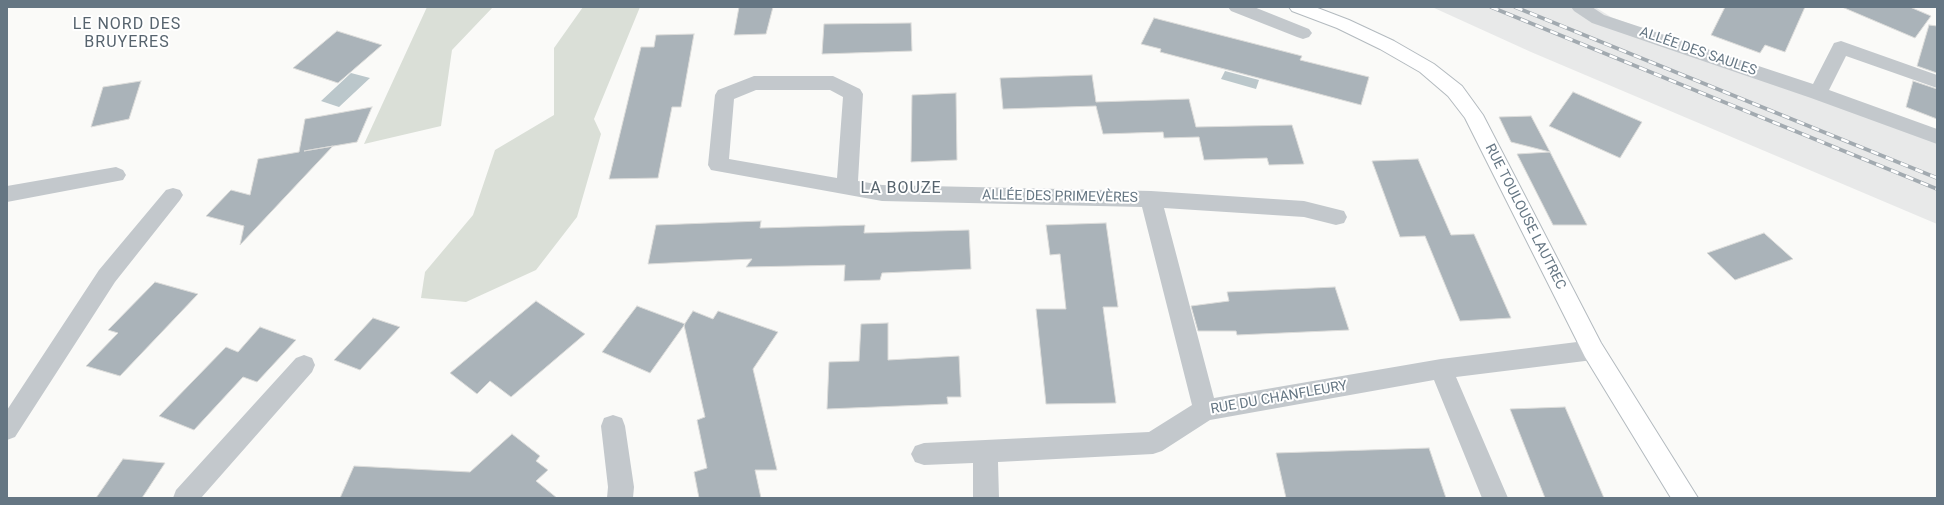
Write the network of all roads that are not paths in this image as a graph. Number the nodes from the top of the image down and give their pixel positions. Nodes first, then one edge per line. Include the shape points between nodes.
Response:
1 (1237, 7) edge
2 (1298, 7) edge
3 (1580, 7) edge
4 (1303, 33) dead end
5 (1937, 82) edge
6 (1818, 92) junction
7 (1937, 137) edge
8 (116, 175) dead end
9 (847, 187) junction
10 (7, 194) edge
11 (173, 195) dead end
12 (1150, 199) junction
13 (1336, 218) dead end
14 (1593, 350) junction
15 (304, 365) dead end
16 (1441, 370) junction
17 (1205, 410) junction
18 (613, 426) dead end
19 (7, 430) edge
20 (985, 451) junction
21 (924, 454) dead end
22 (185, 498) edge
23 (620, 498) edge
24 (986, 498) edge
25 (1495, 498) edge
26 (1685, 498) edge

1 - 4 street
2 - 14 street, RUE TOULOUSE LAUTREC via 1343,24 1388,46 1428,68 1455,91 1473,115
3 - 6 street, ALLÉE DES SAULES via 1598,19
5 - 6 street via 1841,47
6 - 7 street, ALLÉE DES SAULES
8 - 10 street
9 - 9 street, ALLÉE DES PRIMEVÈRES via 853,94 833,83 754,83 725,95 718,164
9 - 12 street, ALLÉE DES PRIMEVÈRES via 882,193
11 - 19 lane via 107,276
12 - 13 street via 1304,209
12 - 17 street, ALLÉE DES PRIMEVÈRES
14 - 16 street, RUE DU CHANFLEURY
14 - 26 street, RUE TOULOUSE LAUTREC
15 - 22 lane
16 - 17 street, RUE DU CHANFLEURY
16 - 25 street
17 - 20 street, RUE DU CHANFLEURY via 1154,443
18 - 23 street via 621,486
20 - 21 street, RUE DU CHANFLEURY
20 - 24 street

